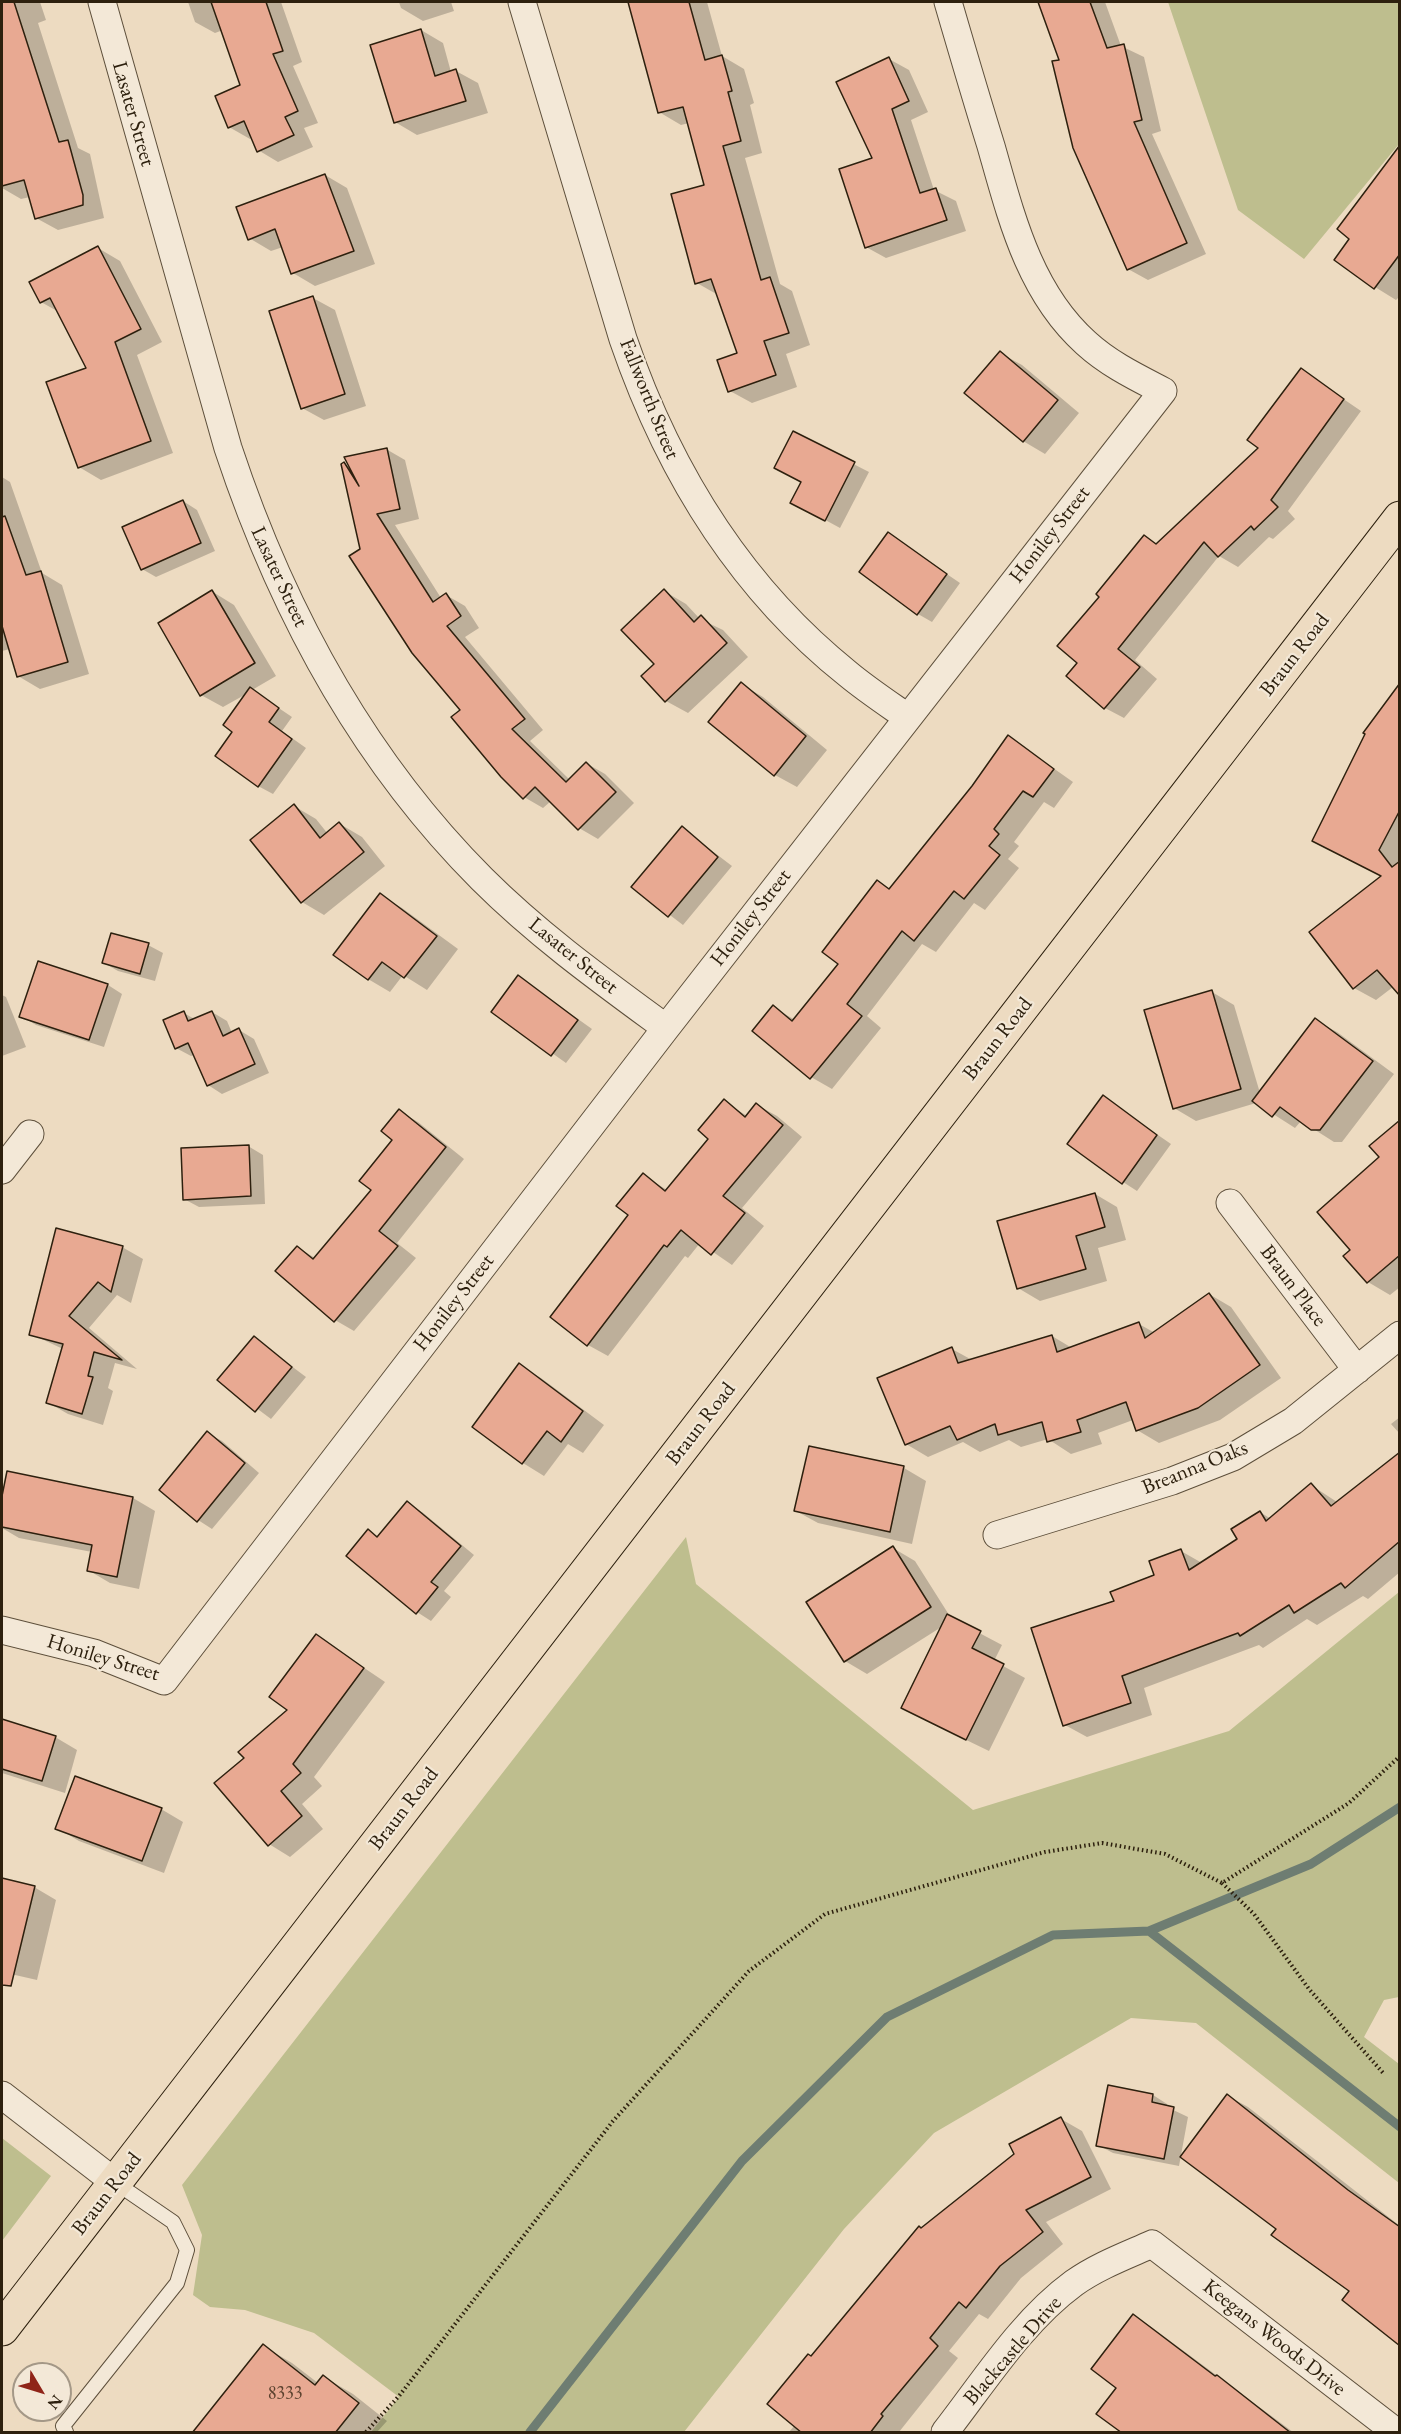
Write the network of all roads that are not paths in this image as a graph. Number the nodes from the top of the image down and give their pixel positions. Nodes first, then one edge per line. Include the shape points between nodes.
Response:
1 (102, 2) edge
2 (522, 2) edge
3 (948, 2) edge
4 (1400, 518) edge
5 (907, 717) junction
6 (666, 1028) junction
7 (30, 1134) dead end
8 (2, 1170) edge
9 (1230, 1203) dead end
10 (1400, 1335) edge
11 (1357, 1370) junction
12 (997, 1535) dead end
13 (2, 1630) edge
14 (2, 2095) edge
15 (116, 2183) junction
16 (1152, 2244) joint
17 (2, 2329) edge
18 (66, 2433) edge
19 (945, 2433) edge
20 (1396, 2433) edge

1 - 6 street, Lasater Street via 228,448 250,515 294,614 347,709 410,797 482,879 568,955
2 - 5 street, Fallworth Street via 623,339 669,455 705,516 747,574 795,627 847,674
3 - 5 street, Honiley Street via 1015,228 1033,272 1065,321 1085,342 1106,360 1163,391
4 - 15 main road, Braun Road
5 - 6 street, Honiley Street
6 - 13 street, Honiley Street via 164,1681 94,1653
7 - 8 street
9 - 11 street, Braun Place
10 - 11 street, Breanna Oaks
11 - 12 street, Breanna Oaks via 1293,1421 1233,1457 1173,1481
14 - 15 street
15 - 17 main road, Braun Road
15 - 18 lane via 173,2222 187,2250 177,2283 63,2426
16 - 19 street, Blackcastle Drive via 1097,2268 1073,2284 1016,2342
16 - 20 street, Keegans Woods Drive

